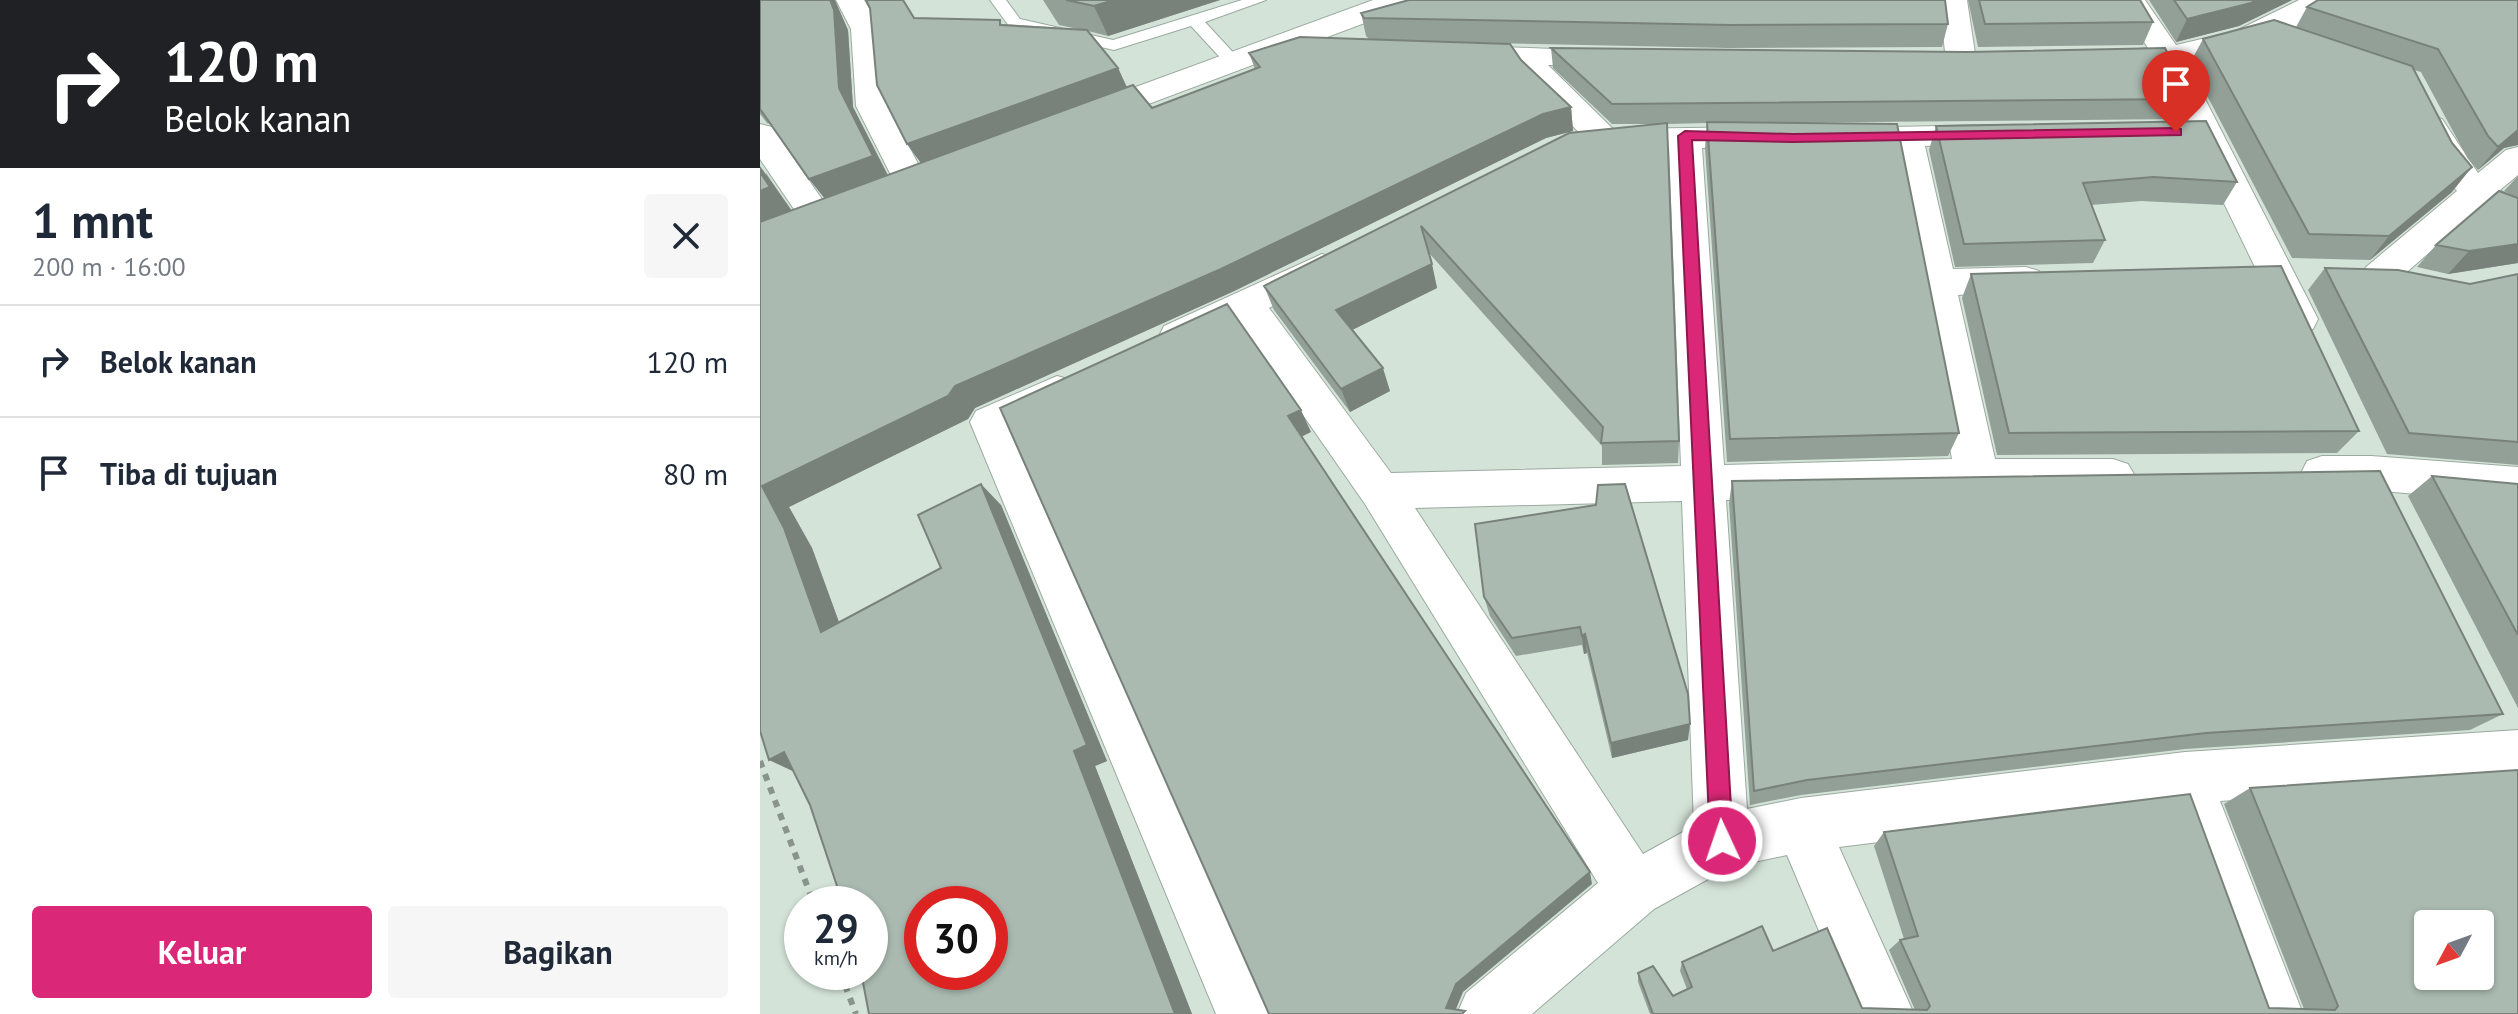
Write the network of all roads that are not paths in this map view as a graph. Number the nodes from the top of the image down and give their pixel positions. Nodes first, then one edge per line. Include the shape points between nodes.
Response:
1 (850, 0) edge
2 (998, 0) edge
3 (1258, 0) edge
4 (1400, 0) edge
5 (1953, 0) edge
6 (2131, 0) edge
7 (2319, 0) edge
8 (1195, 21) junction
9 (2262, 32) junction
10 (1285, 42) junction
11 (2306, 47) edge
12 (1346, 52) edge
13 (1428, 54) edge
14 (1523, 56) junction
15 (2168, 56) junction
16 (1633, 58) edge
17 (1930, 60) edge
18 (2079, 60) edge
19 (1233, 61) junction
20 (2416, 96) edge
21 (1057, 127) edge
22 (760, 134) edge
23 (2030, 134) edge
24 (1685, 136) junction
25 (1907, 137) junction
26 (1604, 139) junction
27 (1568, 146) edge
28 (2518, 157) edge
29 (911, 181) edge
30 (2478, 195) junction
31 (816, 216) edge
32 (2518, 216) edge
33 (1346, 255) edge
34 (2278, 274) junction
35 (2231, 275) edge
36 (2350, 275) junction
37 (2056, 280) edge
38 (1936, 283) junction
39 (2420, 284) edge
40 (1246, 305) junction
41 (2311, 345) edge
42 (1147, 350) edge
43 (1090, 376) edge
44 (2364, 459) junction
45 (2278, 473) edge
46 (2155, 475) edge
47 (1977, 476) junction
48 (1705, 482) junction
49 (2518, 485) edge
50 (1380, 491) junction
51 (2392, 515) edge
52 (2509, 747) edge
53 (2185, 778) junction
54 (1801, 825) junction
55 (1722, 841) junction
56 (1634, 889) junction
57 (1246, 1014) edge
58 (1487, 1014) edge
59 (1884, 1014) edge
60 (2273, 1014) edge

1 - 29 street via 866,29 872,106
2 - 8 lane via 1015,23 1114,45
3 - 8 lane
4 - 10 street
5 - 17 street via 1976,60
6 - 15 street
7 - 9 street
8 - 19 lane
9 - 11 street
9 - 15 street
10 - 12 street
10 - 19 street
13 - 14 street
14 - 16 street
14 - 26 street
15 - 18 street
15 - 34 street via 2189,132
19 - 21 street
20 - 30 street via 2452,166
22 - 31 street
23 - 25 street
24 - 25 street
24 - 26 street
24 - 48 street
25 - 38 street
26 - 27 street
28 - 30 street
30 - 32 street
30 - 36 street
33 - 40 street
34 - 35 street
34 - 36 street
34 - 41 street
36 - 39 street
37 - 38 street
38 - 47 street
40 - 42 street
40 - 50 street
43 - 57 street via 991,422
44 - 45 street
44 - 49 street
44 - 51 street
46 - 47 street
47 - 48 street
48 - 50 street
48 - 55 street
50 - 56 street
52 - 53 street
53 - 54 street
53 - 60 street
54 - 55 street
54 - 59 street
55 - 56 street
56 - 58 street

